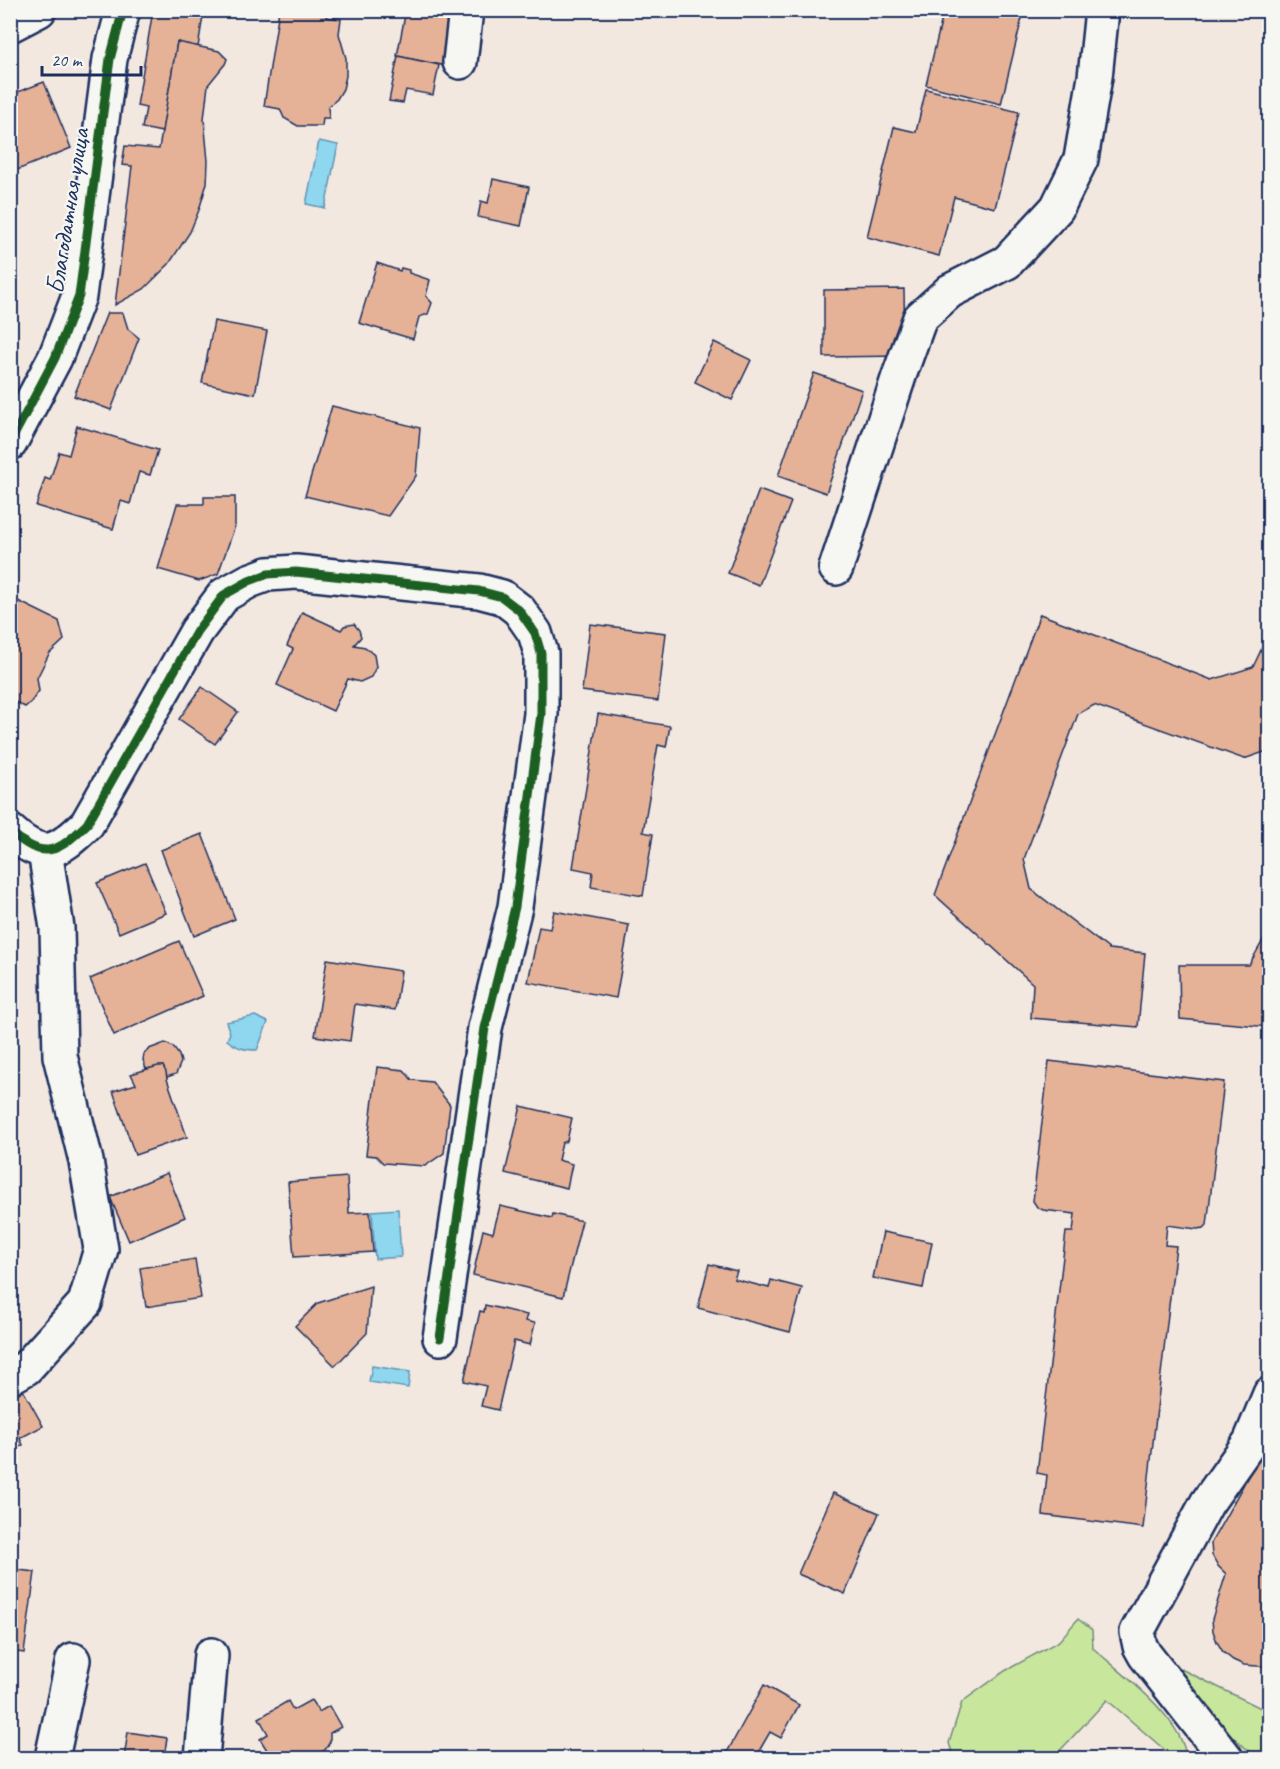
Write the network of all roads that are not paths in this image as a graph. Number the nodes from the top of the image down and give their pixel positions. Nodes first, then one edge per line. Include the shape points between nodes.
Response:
1 (39, 10) edge
2 (123, 10) edge
3 (466, 10) edge
4 (1102, 10) edge
5 (10, 25) edge
6 (460, 62) dead end
7 (10, 443) edge
8 (836, 568) dead end
9 (10, 831) edge
10 (45, 851) junction
11 (440, 1338) dead end
12 (10, 1377) edge
13 (1269, 1394) edge
14 (211, 1655) dead end
15 (73, 1660) dead end
16 (51, 1758) edge
17 (202, 1758) edge
18 (1226, 1758) edge

1 - 5 street
2 - 7 street, Благодатная улица via 110,59 79,296 55,358
3 - 6 street
4 - 8 street via 1081,159 1057,208 1007,262 950,291 920,318
9 - 10 street via 24,844
10 - 11 street via 67,844 87,824 197,631 224,595 249,581 268,574 296,572 479,591 502,597 519,610 535,633 541,652 541,714 516,907 485,1028
10 - 12 street via 57,928 60,1056 86,1161 101,1249 85,1303 26,1368
13 - 18 street via 1250,1442 1207,1503 1137,1632 1145,1655
14 - 17 street
15 - 16 street

